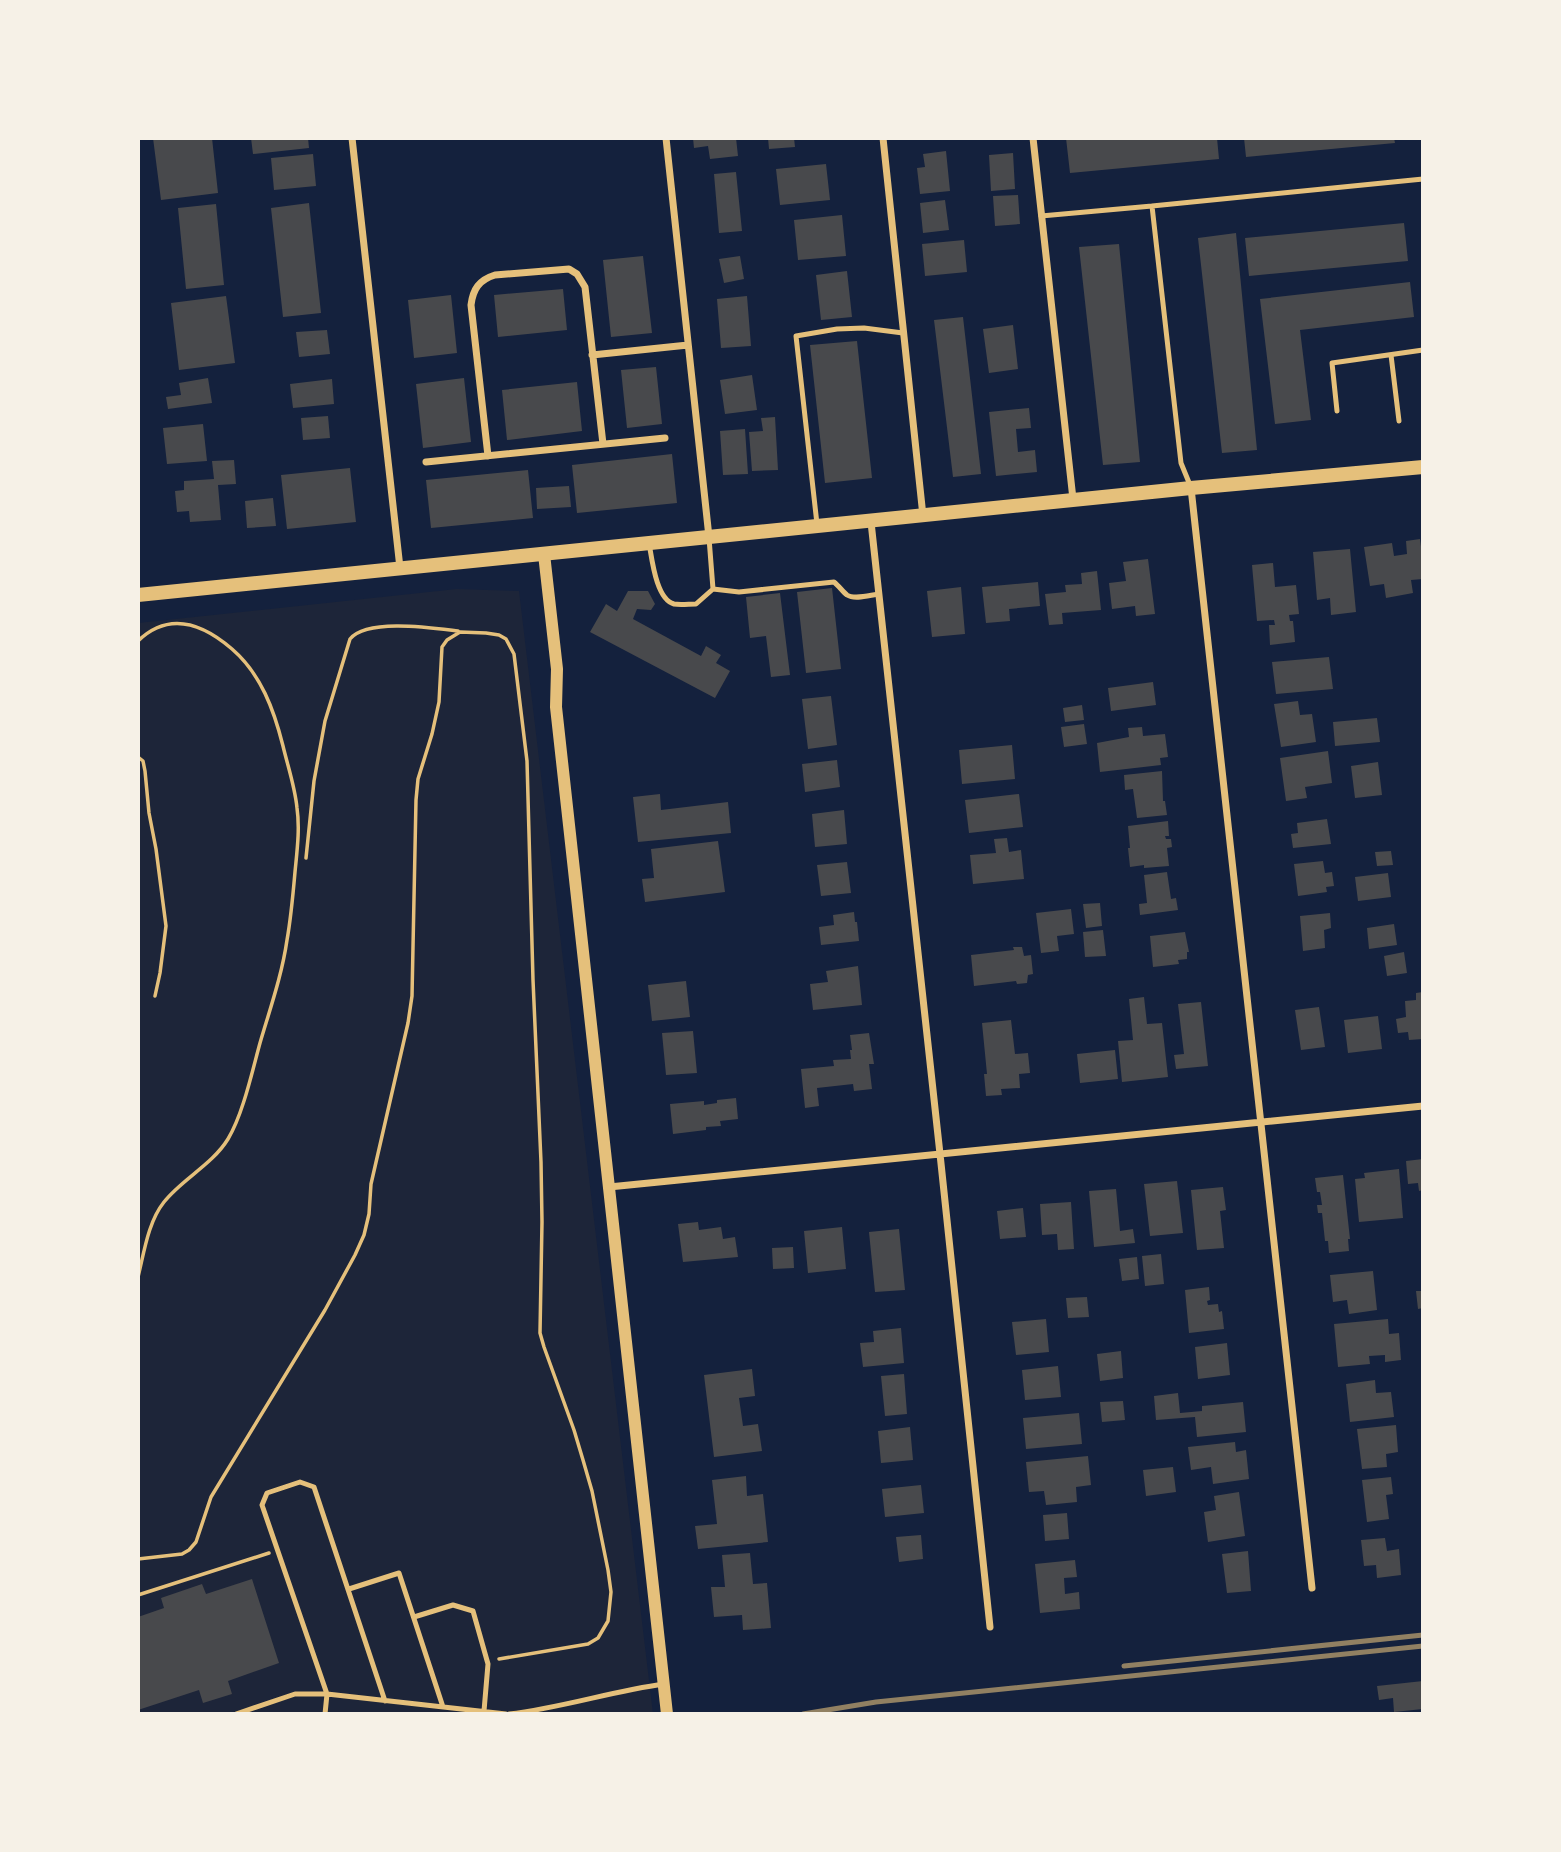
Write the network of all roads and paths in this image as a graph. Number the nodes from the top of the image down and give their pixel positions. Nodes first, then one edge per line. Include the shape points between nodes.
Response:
1 (352, 138) edge
2 (666, 138) edge
3 (883, 138) edge
4 (1033, 138) edge
5 (1423, 179) edge
6 (1152, 206) junction
7 (1041, 216) junction
8 (903, 333) junction
9 (688, 345) junction
10 (1423, 350) edge
11 (592, 355) junction
12 (1391, 355) junction
13 (1337, 411) dead end
14 (1399, 421) dead end
15 (666, 438) dead end
16 (603, 444) junction
17 (488, 456) junction
18 (426, 462) dead end
19 (1423, 467) edge
20 (1191, 488) junction
21 (1073, 501) junction
22 (923, 516) junction
23 (871, 522) junction
24 (817, 527) junction
25 (709, 537) junction
26 (649, 543) junction
27 (544, 554) junction
28 (400, 568) junction
29 (713, 589) junction
30 (879, 594) junction
31 (138, 595) edge
32 (460, 632) junction
33 (138, 641) edge
34 (138, 757) edge
35 (306, 858) dead end
36 (155, 996) dead end
37 (1423, 1106) edge
38 (1261, 1122) junction
39 (940, 1154) junction
40 (609, 1187) junction
41 (138, 1277) edge
42 (277, 1550) junction
43 (138, 1559) edge
44 (1312, 1588) dead end
45 (349, 1589) junction
46 (138, 1595) edge
47 (414, 1617) junction
48 (990, 1627) dead end
49 (488, 1664) junction
50 (664, 1684) junction
51 (327, 1694) junction
52 (385, 1700) junction
53 (443, 1707) junction
54 (484, 1711) junction
55 (236, 1714) edge
56 (325, 1714) edge
57 (508, 1714) edge
58 (667, 1714) edge

1 - 28 street
2 - 9 street
3 - 8 street
4 - 7 street
5 - 6 lane
6 - 7 lane
6 - 20 lane via 1181,463
7 - 21 street
8 - 22 street
8 - 24 lane via 864,328 796,336
9 - 11 street
9 - 25 street
10 - 12 lane
11 - 16 street
11 - 17 street via 585,286 569,269 495,275 478,284 471,305
12 - 13 lane via 1332,363
12 - 14 lane
15 - 16 street
16 - 17 street
17 - 18 street
19 - 20 main road
20 - 21 main road
20 - 38 street
21 - 22 main road
22 - 23 main road
23 - 24 main road
23 - 30 street
24 - 25 main road
25 - 26 main road
25 - 29 lane
26 - 27 main road
26 - 29 lane via 664,598 673,604 696,604
27 - 28 main road
27 - 40 street via 556,707
28 - 31 main road
29 - 30 lane via 739,592 834,582 852,597
30 - 39 street
32 - 35 path via 367,629 350,639 325,721
32 - 43 path via 442,646 437,710 418,779 412,996 364,1235 340,1285 211,1497 196,1542 183,1553
32 - 49 path via 499,635 514,654 527,761 542,1222 541,1333 592,1491 611,1592 608,1620 598,1638 588,1644
33 - 41 path via 165,625 195,625 217,636 251,669 276,719 295,788 298,844 287,942 240,1110 218,1153 164,1202
34 - 36 path via 145,771 166,926
37 - 38 street
38 - 39 street
38 - 44 street
39 - 40 street
39 - 48 street
40 - 50 street
42 - 45 lane via 262,1505 267,1493 300,1482 314,1487
42 - 46 path
42 - 51 lane
45 - 47 lane via 399,1573
45 - 52 lane
47 - 49 lane via 453,1605 473,1611
47 - 53 lane
49 - 54 lane
50 - 57 lane
50 - 58 street
51 - 52 lane
51 - 55 lane via 295,1694
51 - 56 lane
52 - 53 lane
53 - 54 lane
54 - 57 lane

